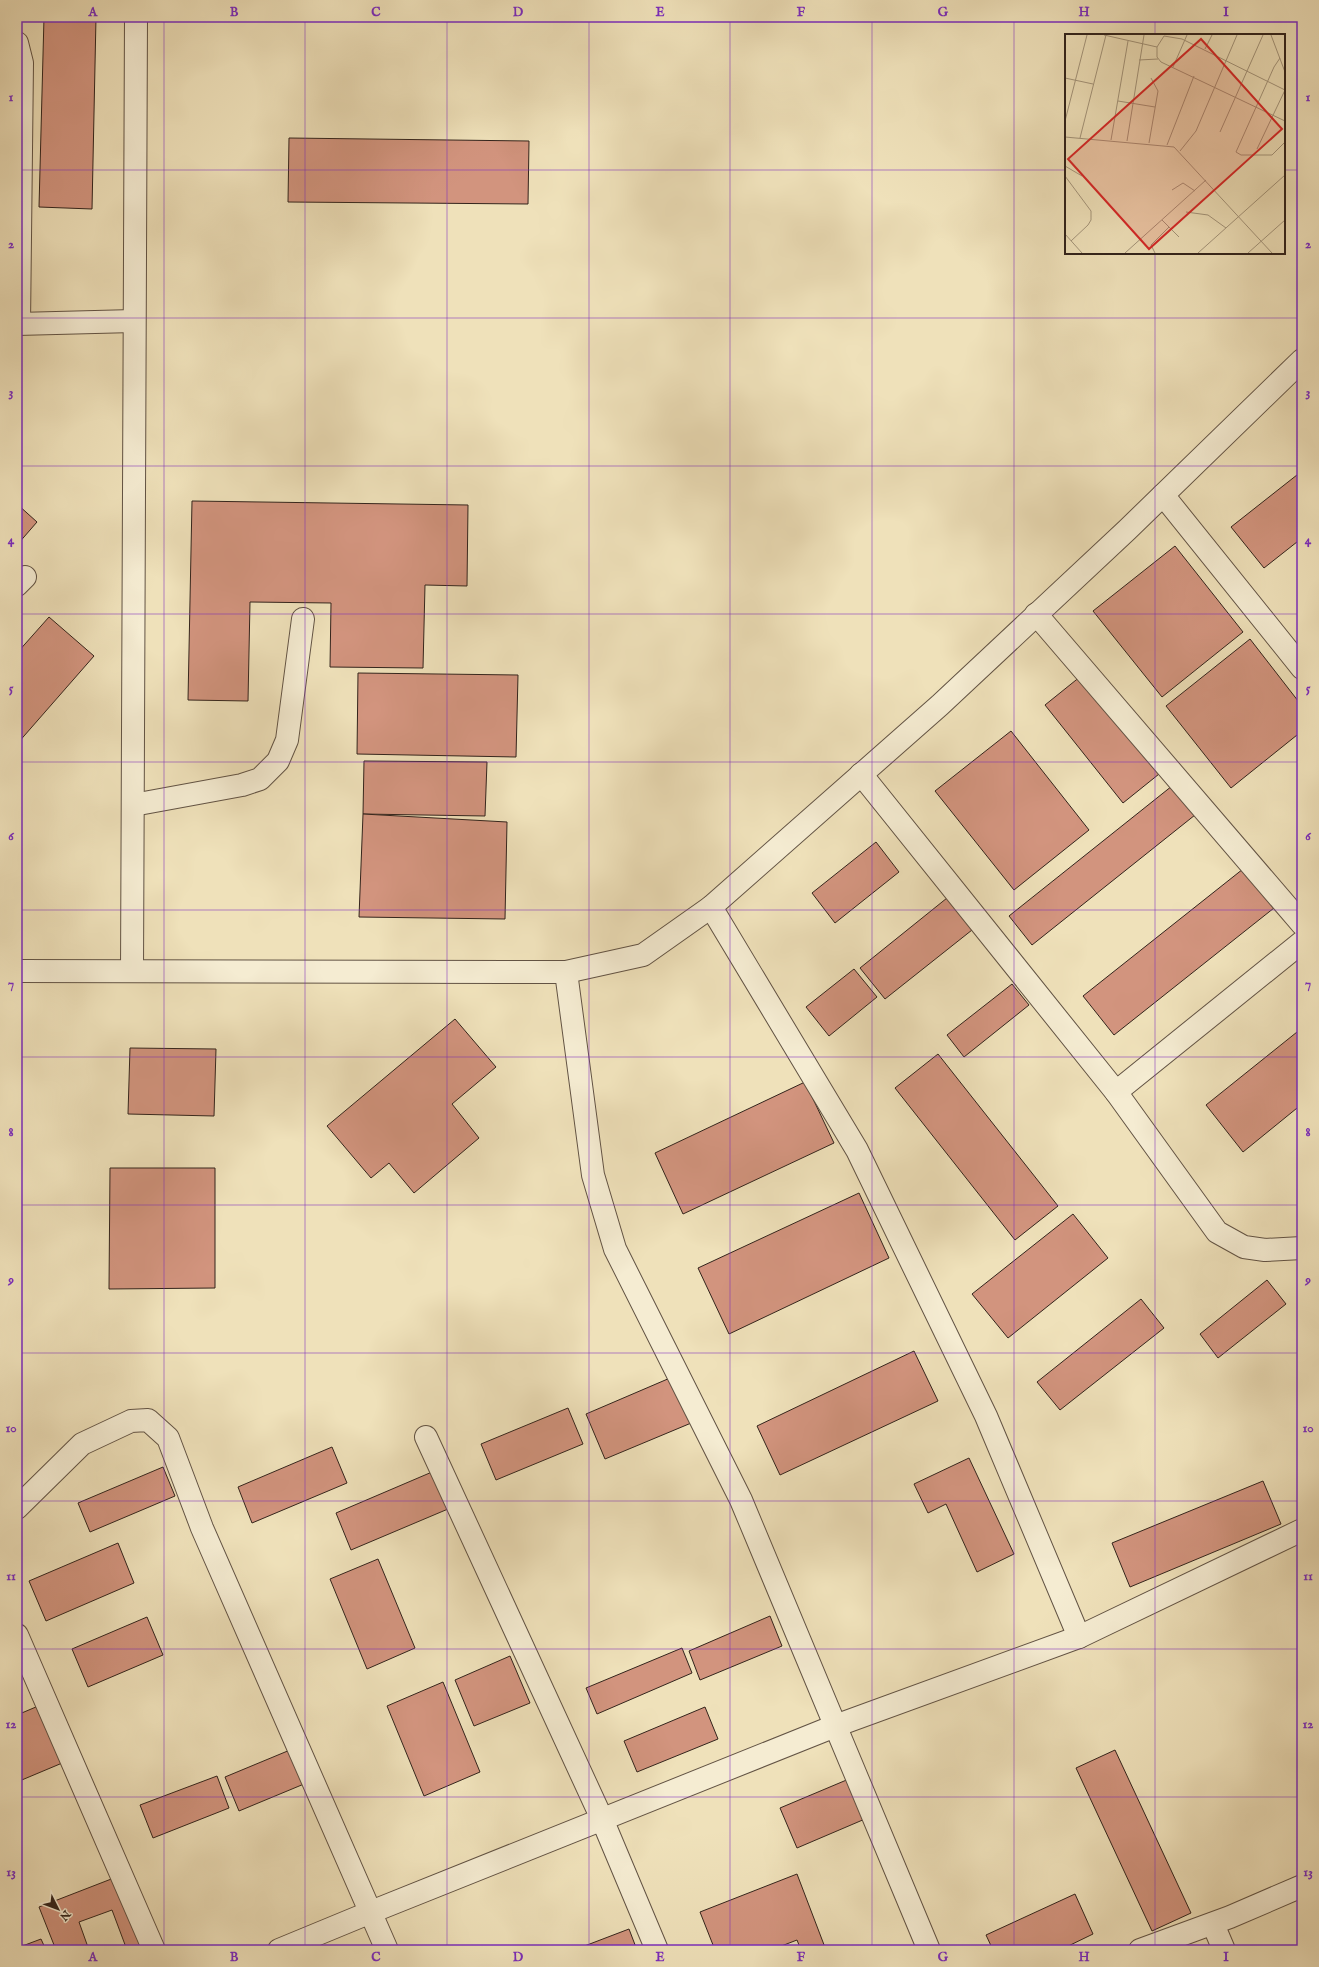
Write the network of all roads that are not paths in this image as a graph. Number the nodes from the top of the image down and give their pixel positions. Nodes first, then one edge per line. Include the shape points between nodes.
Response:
1 (136, 17) edge
2 (17, 43) edge
3 (134, 321) junction
4 (18, 324) edge
5 (1302, 360) edge
6 (1163, 495) junction
7 (1036, 614) junction
8 (303, 618) dead end
9 (1302, 668) edge
10 (861, 774) junction
11 (133, 805) junction
12 (711, 907) junction
13 (1302, 924) edge
14 (1302, 942) edge
15 (17, 971) edge
16 (132, 971) junction
17 (566, 972) junction
18 (1116, 1092) junction
19 (1302, 1248) edge
20 (426, 1437) dead end
21 (17, 1508) edge
22 (1302, 1531) edge
23 (17, 1635) edge
24 (1079, 1637) junction
25 (835, 1726) junction
26 (602, 1819) junction
27 (1302, 1886) edge
28 (371, 1912) junction
29 (1213, 1924) junction
30 (154, 1950) edge
31 (279, 1950) edge
32 (387, 1950) edge
33 (657, 1950) edge
34 (929, 1950) edge
35 (1140, 1950) edge
36 (1224, 1950) edge

1 - 3 street
2 - 4 street via 22,63
3 - 4 street
3 - 11 street
5 - 6 street
6 - 7 street
6 - 9 street
7 - 10 street via 940,705
7 - 13 street
8 - 11 street via 288,740 278,761 260,779 242,785
10 - 12 street
10 - 18 street
11 - 16 street
12 - 17 street via 643,955
12 - 24 street via 858,1150 986,1416
14 - 18 street
15 - 16 street
16 - 17 street
17 - 25 street via 593,1175 615,1249 741,1500
18 - 19 street via 1217,1232 1244,1247 1265,1250
20 - 26 street
21 - 28 street via 82,1444 131,1421 148,1420 168,1438 202,1528
22 - 24 street
23 - 30 street
24 - 25 street
25 - 26 street
25 - 34 street
26 - 28 street
26 - 33 street
27 - 29 street
28 - 31 street
28 - 32 street
29 - 35 street
29 - 36 street

